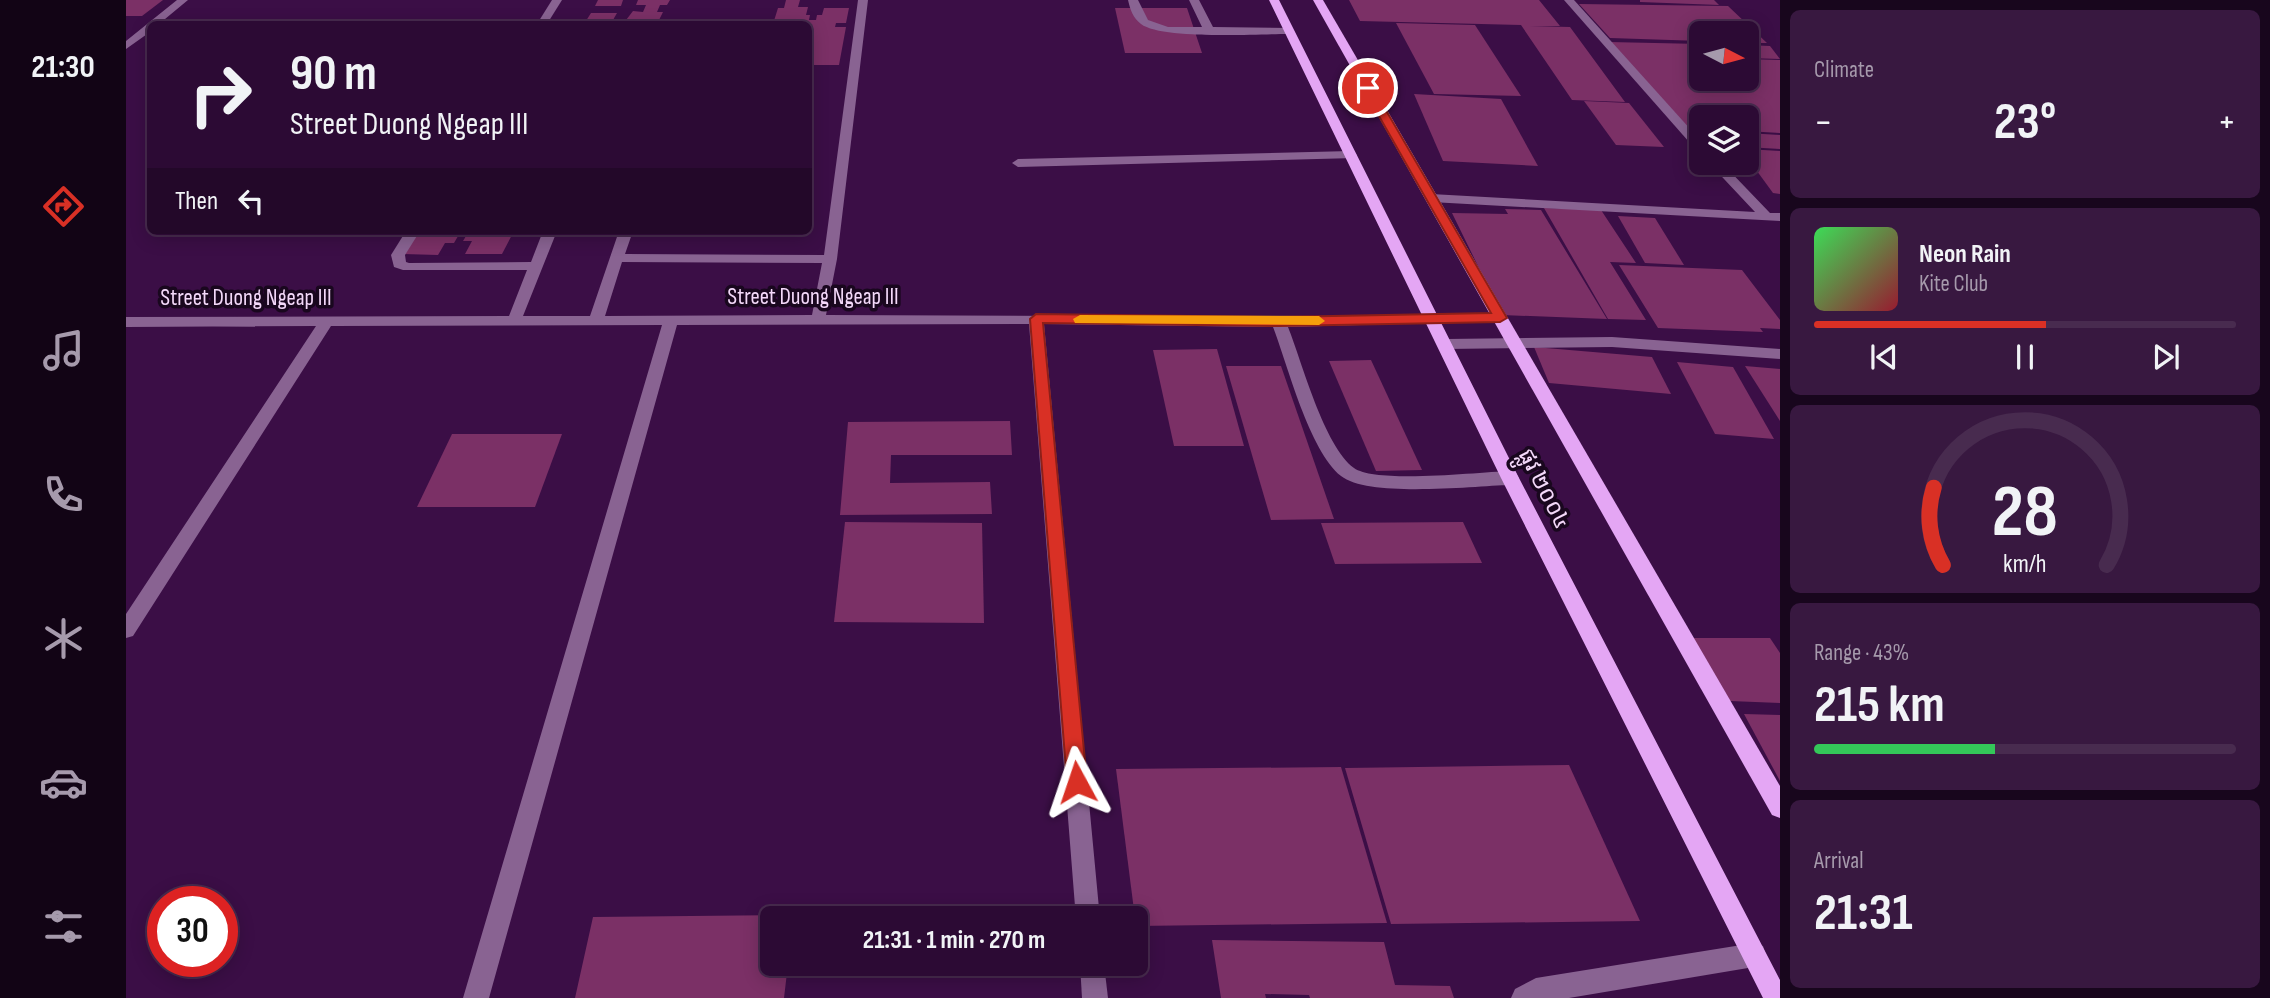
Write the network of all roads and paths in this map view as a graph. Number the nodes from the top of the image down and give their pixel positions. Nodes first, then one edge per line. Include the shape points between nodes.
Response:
1 (183, 0) edge
2 (557, 0) edge
3 (863, 0) edge
4 (1133, 0) edge
5 (1194, 0) edge
6 (1274, 0) edge
7 (1318, 0) edge
8 (1569, 0) edge
9 (157, 21) edge
10 (544, 21) edge
11 (147, 29) edge
12 (1209, 30) junction
13 (1289, 30) junction
14 (126, 46) edge
15 (1689, 135) edge
16 (1351, 155) junction
17 (1017, 163) dead end
18 (1728, 175) edge
19 (1431, 198) junction
20 (1773, 217) edge
21 (410, 235) edge
22 (549, 235) edge
23 (625, 235) edge
24 (830, 259) junction
25 (616, 265) junction
26 (537, 266) junction
27 (1433, 317) junction
28 (1500, 318) junction
29 (1036, 319) junction
30 (596, 320) junction
31 (671, 320) junction
32 (818, 320) junction
33 (126, 321) edge
34 (327, 321) junction
35 (514, 321) junction
36 (1279, 322) junction
37 (1514, 343) junction
38 (1446, 344) junction
39 (1780, 354) edge
40 (1510, 478) junction
41 (126, 630) edge
42 (1780, 807) edge
43 (1087, 906) edge
44 (1754, 955) junction
45 (1093, 976) edge
46 (476, 998) edge
47 (1095, 998) edge
48 (1524, 998) edge
49 (1776, 998) edge

1 - 9 street
2 - 10 street
3 - 24 street
4 - 12 street via 1137,17 1149,26
5 - 12 street
6 - 13 main road, ផ្លូវ ២០០៤
7 - 19 main road, ផ្លូវ ២០០៤
8 - 15 street
11 - 14 street
12 - 13 street
13 - 16 main road, ផ្លូវ ២០០៤
16 - 17 street
16 - 27 main road, ផ្លូវ ២០០៤
18 - 20 street
19 - 20 street
19 - 28 main road, ផ្លូវ ២០០៤
21 - 26 street via 398,255 399,264 408,267
22 - 26 street
23 - 25 street
24 - 25 street
24 - 32 street
25 - 30 street
26 - 35 street
27 - 28 street, Street Duong Ngeap III
27 - 36 street, Street Duong Ngeap III
27 - 38 main road, ផ្លូវ ២០០៤
28 - 37 main road, ផ្លូវ ២០០៤
29 - 32 street, Street Duong Ngeap III
29 - 36 street, Street Duong Ngeap III
29 - 43 street
30 - 31 street, Street Duong Ngeap III
30 - 35 street, Street Duong Ngeap III
31 - 32 street, Street Duong Ngeap III
31 - 46 street
33 - 34 street, Street Duong Ngeap III
34 - 35 street, Street Duong Ngeap III
34 - 41 street
36 - 40 street via 1331,454 1349,474 1398,481
37 - 38 street
37 - 39 street via 1612,342
37 - 42 main road, ផ្លូវ ២០០៤
38 - 40 main road, ផ្លូវ ២០០៤
40 - 44 main road, ផ្លូវ ២០០៤
44 - 48 street via 1536,992
44 - 49 main road, ផ្លូវ ២០០៤
45 - 47 street

